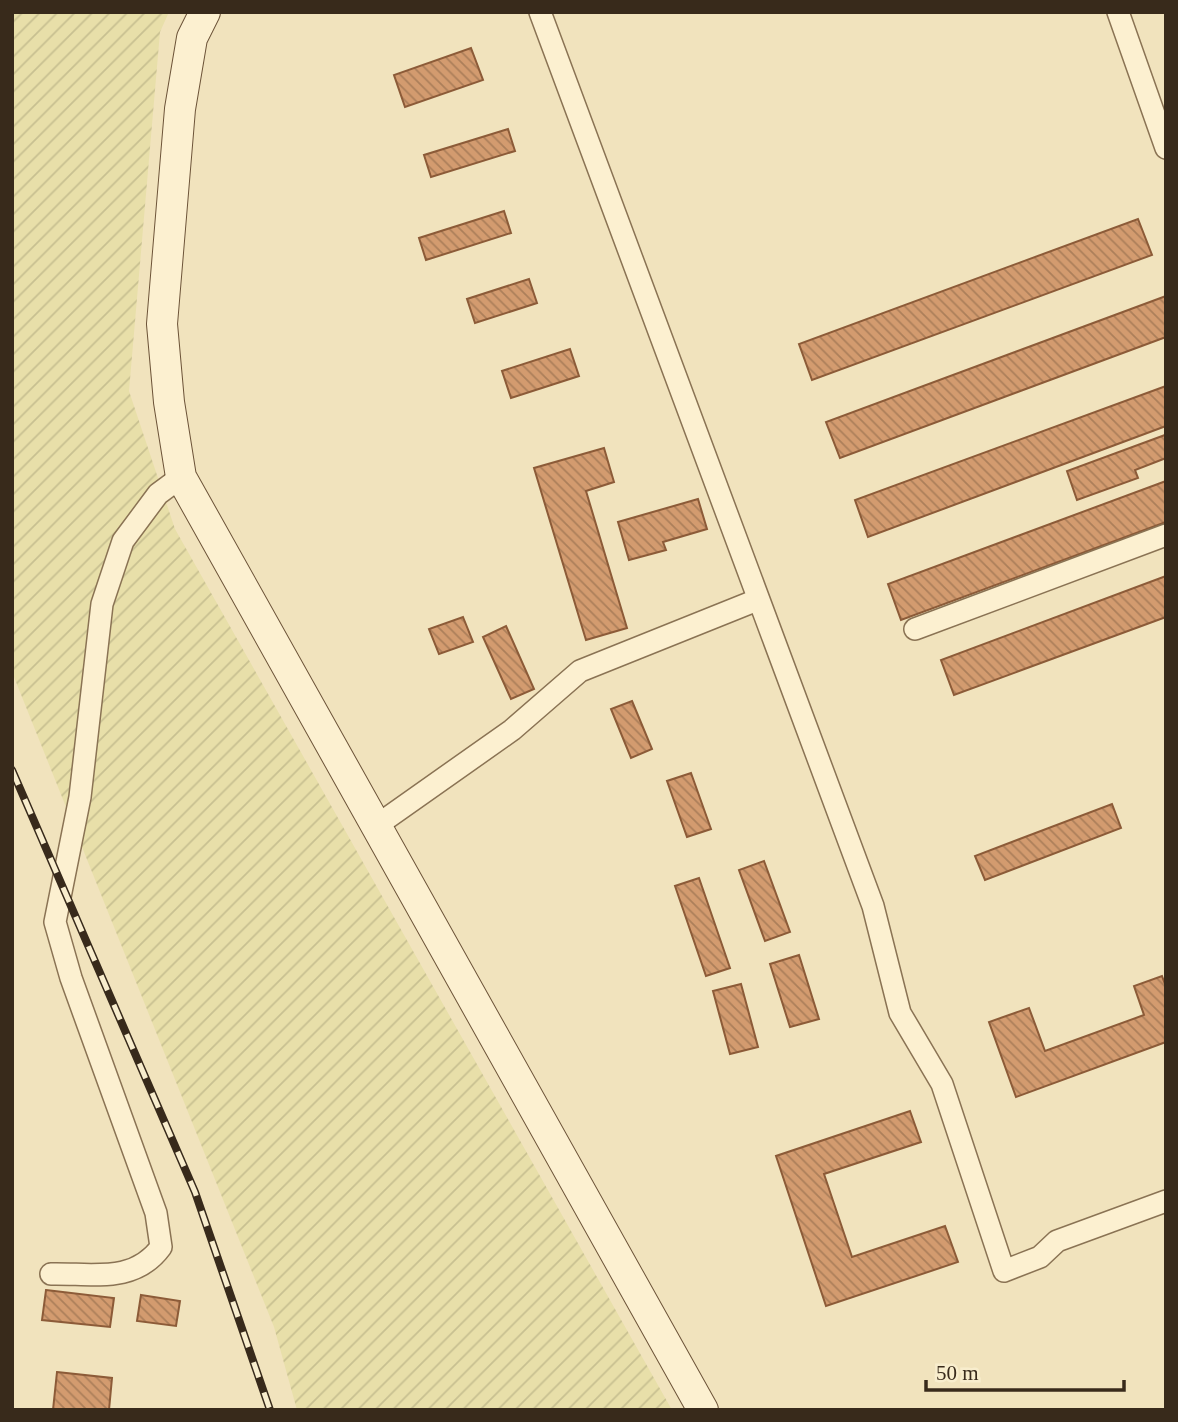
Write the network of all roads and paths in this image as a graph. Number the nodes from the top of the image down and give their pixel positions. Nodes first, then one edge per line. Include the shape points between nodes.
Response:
1 (205, 12) edge
2 (540, 12) edge
3 (1118, 12) edge
4 (1166, 148) edge
5 (181, 477) junction
6 (1166, 535) edge
7 (757, 600) junction
8 (915, 629) dead end
9 (376, 826) junction
10 (1166, 1201) edge
11 (51, 1274) dead end
12 (703, 1410) edge

1 - 5 street via 192,38 180,109 162,324
2 - 7 street
3 - 4 street
5 - 9 street
5 - 11 street via 158,494 123,541 102,604 80,797 55,922 156,1213 161,1247 149,1263 126,1273
6 - 8 street
7 - 9 street via 580,671 512,730
7 - 10 street via 873,906 900,1013 942,1084 1004,1271 1040,1257 1057,1241
9 - 12 street

